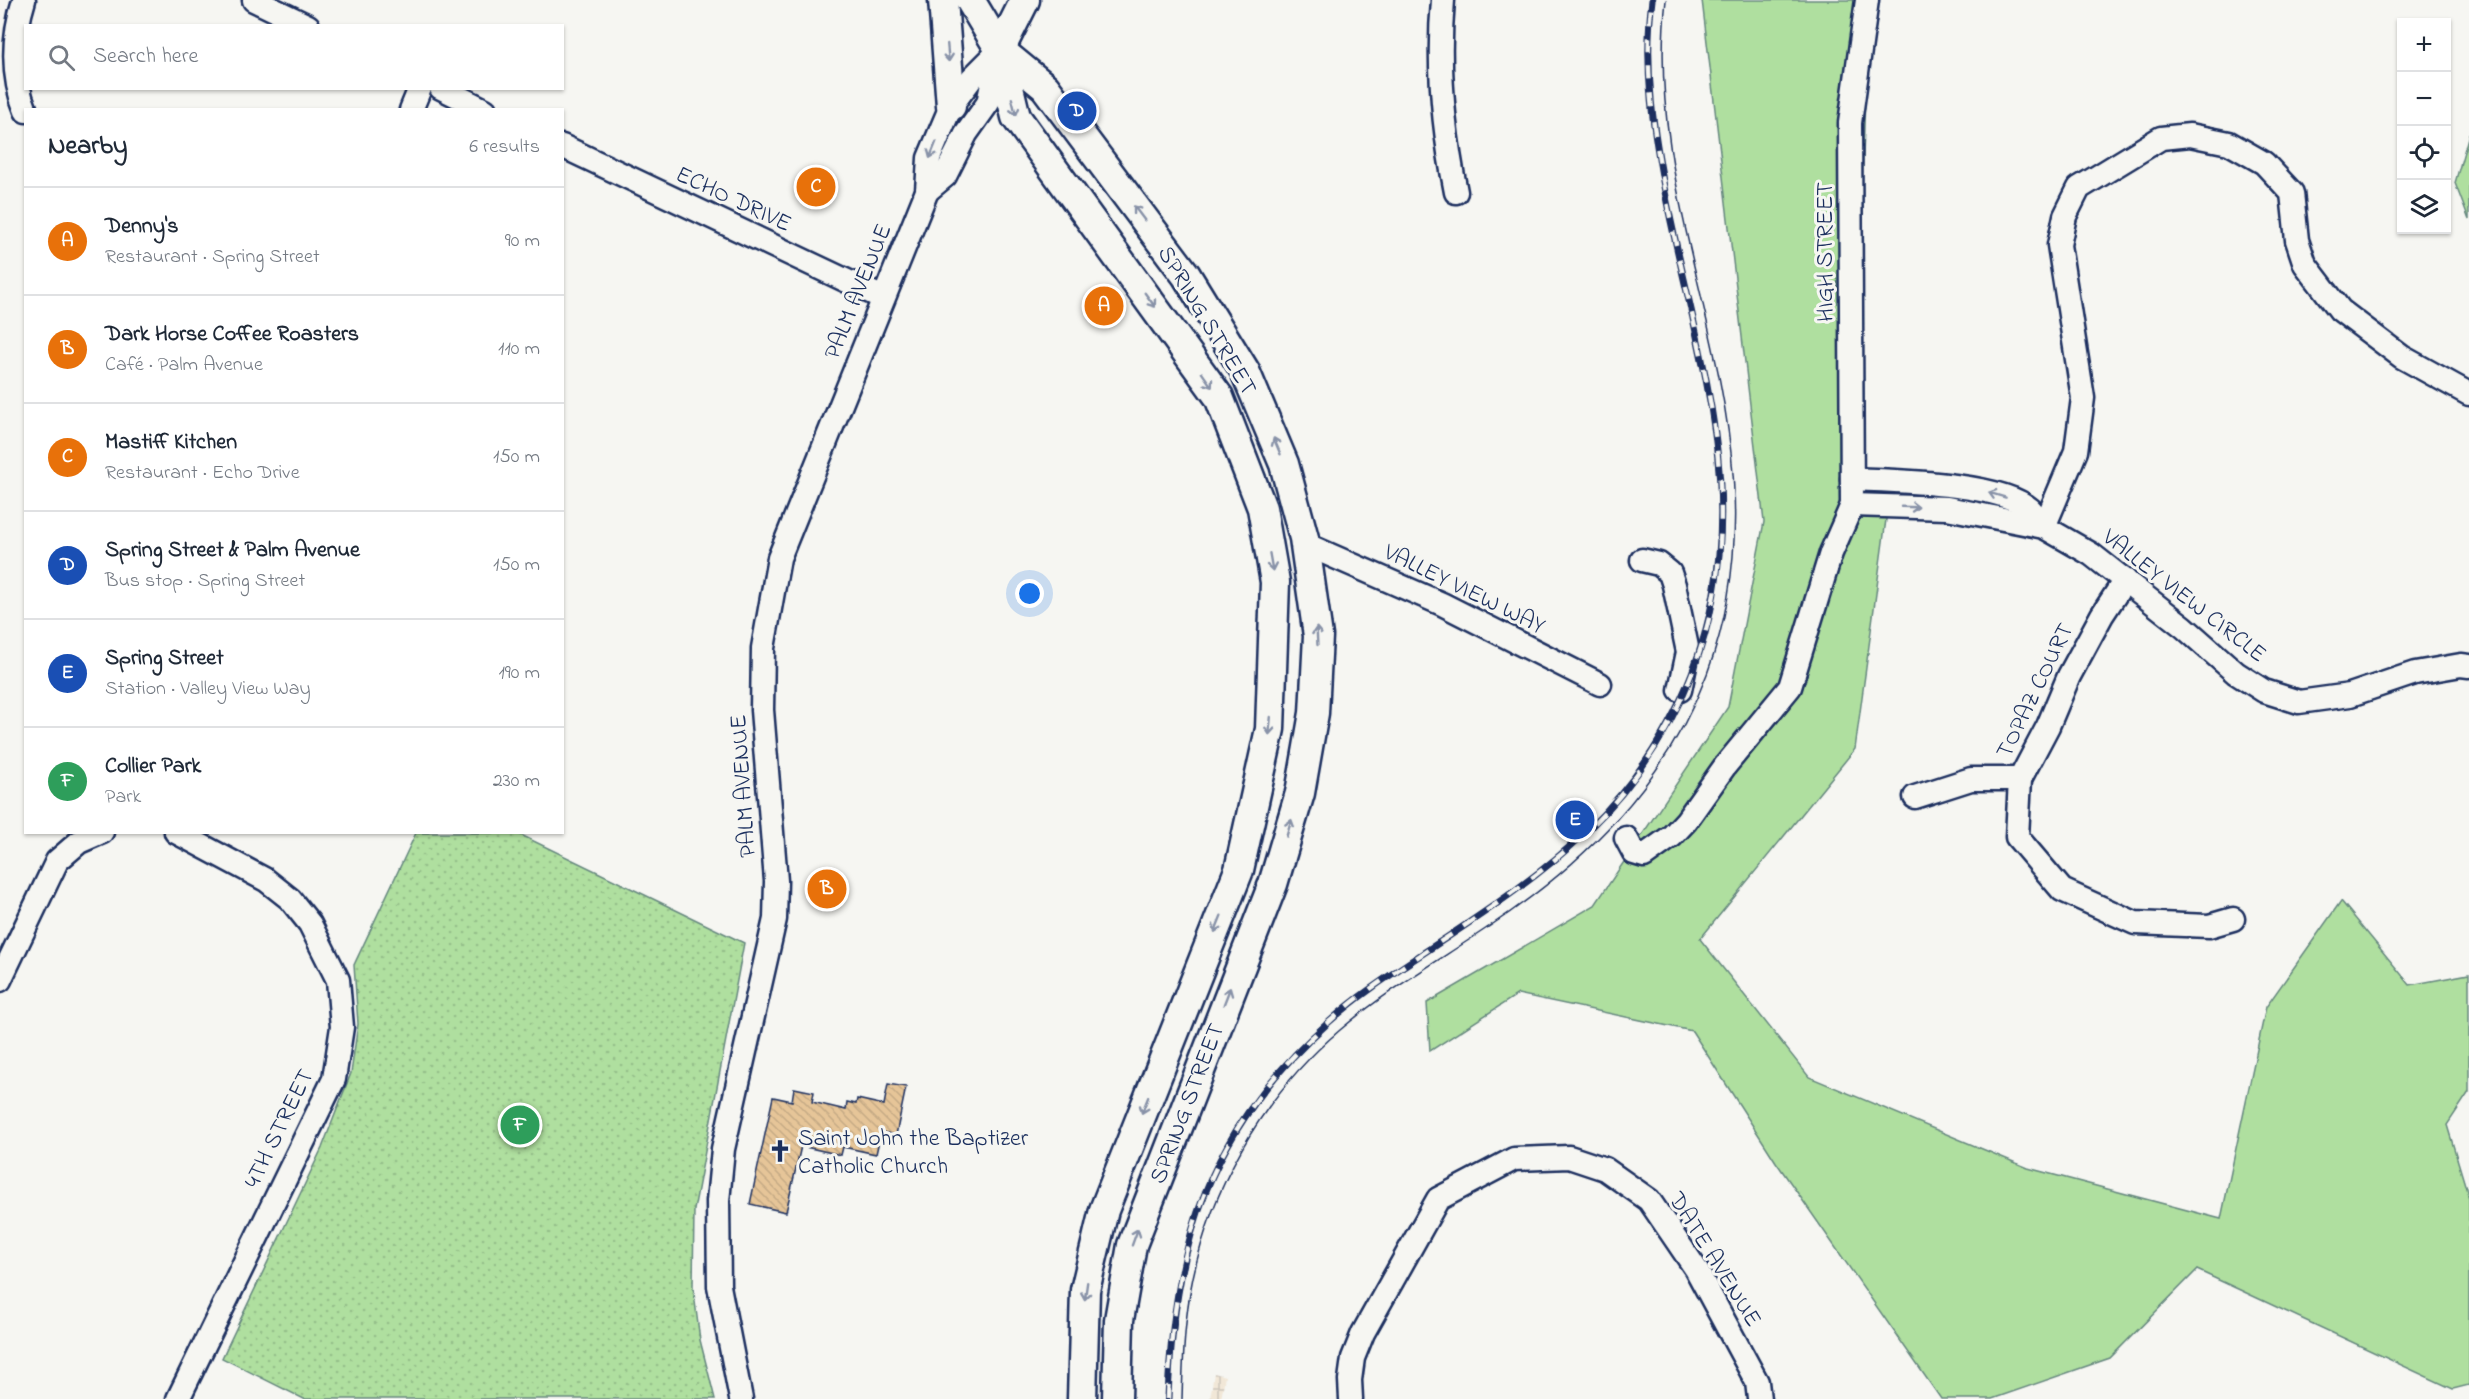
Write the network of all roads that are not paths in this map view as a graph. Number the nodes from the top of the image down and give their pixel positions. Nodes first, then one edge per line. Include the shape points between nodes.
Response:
1 (24, 0) edge
2 (254, 0) edge
3 (942, 0) edge
4 (970, 0) edge
5 (1025, 0) edge
6 (1443, 0) edge
7 (1867, 0) edge
8 (304, 24) edge
9 (1000, 50) junction
10 (419, 90) edge
11 (445, 90) edge
12 (951, 106) junction
13 (25, 108) edge
14 (412, 108) edge
15 (481, 108) edge
16 (564, 147) edge
17 (927, 191) junction
18 (1456, 192) dead end
19 (883, 298) junction
20 (1209, 312) junction
21 (1173, 332) junction
22 (2469, 394) edge
23 (1852, 479) junction
24 (1852, 506) junction
25 (2044, 527) junction
26 (1305, 544) junction
27 (1642, 560) dead end
28 (2125, 580) junction
29 (2469, 666) edge
30 (1600, 684) dead end
31 (1680, 690) dead end
32 (2020, 779) junction
33 (1915, 797) dead end
34 (97, 834) edge
35 (180, 834) edge
36 (1626, 838) dead end
37 (2233, 919) dead end
38 (0, 980) edge
39 (178, 1399) edge
40 (741, 1399) edge
41 (1082, 1399) edge
42 (1117, 1399) edge
43 (1351, 1399) edge
44 (1759, 1399) edge

1 - 13 street via 15,60
2 - 8 street
3 -> 12 main road
4 - 9 main road, SPRING STREET
5 - 9 main road
6 - 18 street via 1439,47 1443,123
7 - 23 street, HIGH STREET via 1850,123
9 - 12 street, PALM AVENUE
9 - 17 street, PALM AVENUE via 988,103 966,134 945,176
20 -> 9 main road, SPRING STREET via 1045,87
9 -> 21 main road, SPRING STREET via 1016,117
10 - 14 street
11 - 15 street
12 -> 17 street, PALM AVENUE via 929,158
16 - 19 street, ECHO DRIVE
17 - 19 street, PALM AVENUE
19 - 40 street, PALM AVENUE via 779,558 763,648 762,710 777,881 775,919 723,1149 718,1201 719,1286
20 - 21 main road
26 -> 20 main road, SPRING STREET via 1280,454 1245,371
21 -> 41 main road, SPRING STREET via 1219,397 1262,508 1275,582 1270,729 1239,870 1104,1210 1085,1290
22 - 25 street via 2402,357 2340,310 2305,264 2297,240 2292,194 2264,164 2229,143 2190,135 2161,138 2079,189 2065,216 2059,245 2083,398 2076,451
23 - 24 street, HIGH STREET
25 -> 23 street via 2029,507 1998,495 1957,485
24 -> 25 street, VALLEY VIEW CIRCLE via 1947,508
24 - 36 street via 1831,553 1790,687 1672,836 1644,856 1634,853
25 - 28 street, VALLEY VIEW CIRCLE via 2091,554
26 - 30 street, VALLEY VIEW WAY via 1442,604
42 -> 26 main road, SPRING STREET via 1119,1320 1132,1245 1273,885 1300,793 1314,713 1318,636
27 - 31 street via 1659,564 1670,573 1674,585 1688,652
28 - 29 street, VALLEY VIEW CIRCLE via 2236,673 2264,691 2299,702 2350,695 2415,673
28 - 32 street, TOPAZ COURT via 2069,676
32 - 33 street via 1971,779
32 - 37 street, TOPAZ COURT via 2017,837 2062,890 2135,923 2209,926
34 - 38 street via 79,842 57,861
35 - 39 street, 4TH STREET via 266,880 290,899 310,924 338,980 342,1027 334,1079
43 - 44 street, DATE AVENUE via 1353,1358 1363,1333 1438,1199 1514,1159 1569,1156 1605,1169 1649,1200 1696,1269 1757,1382

